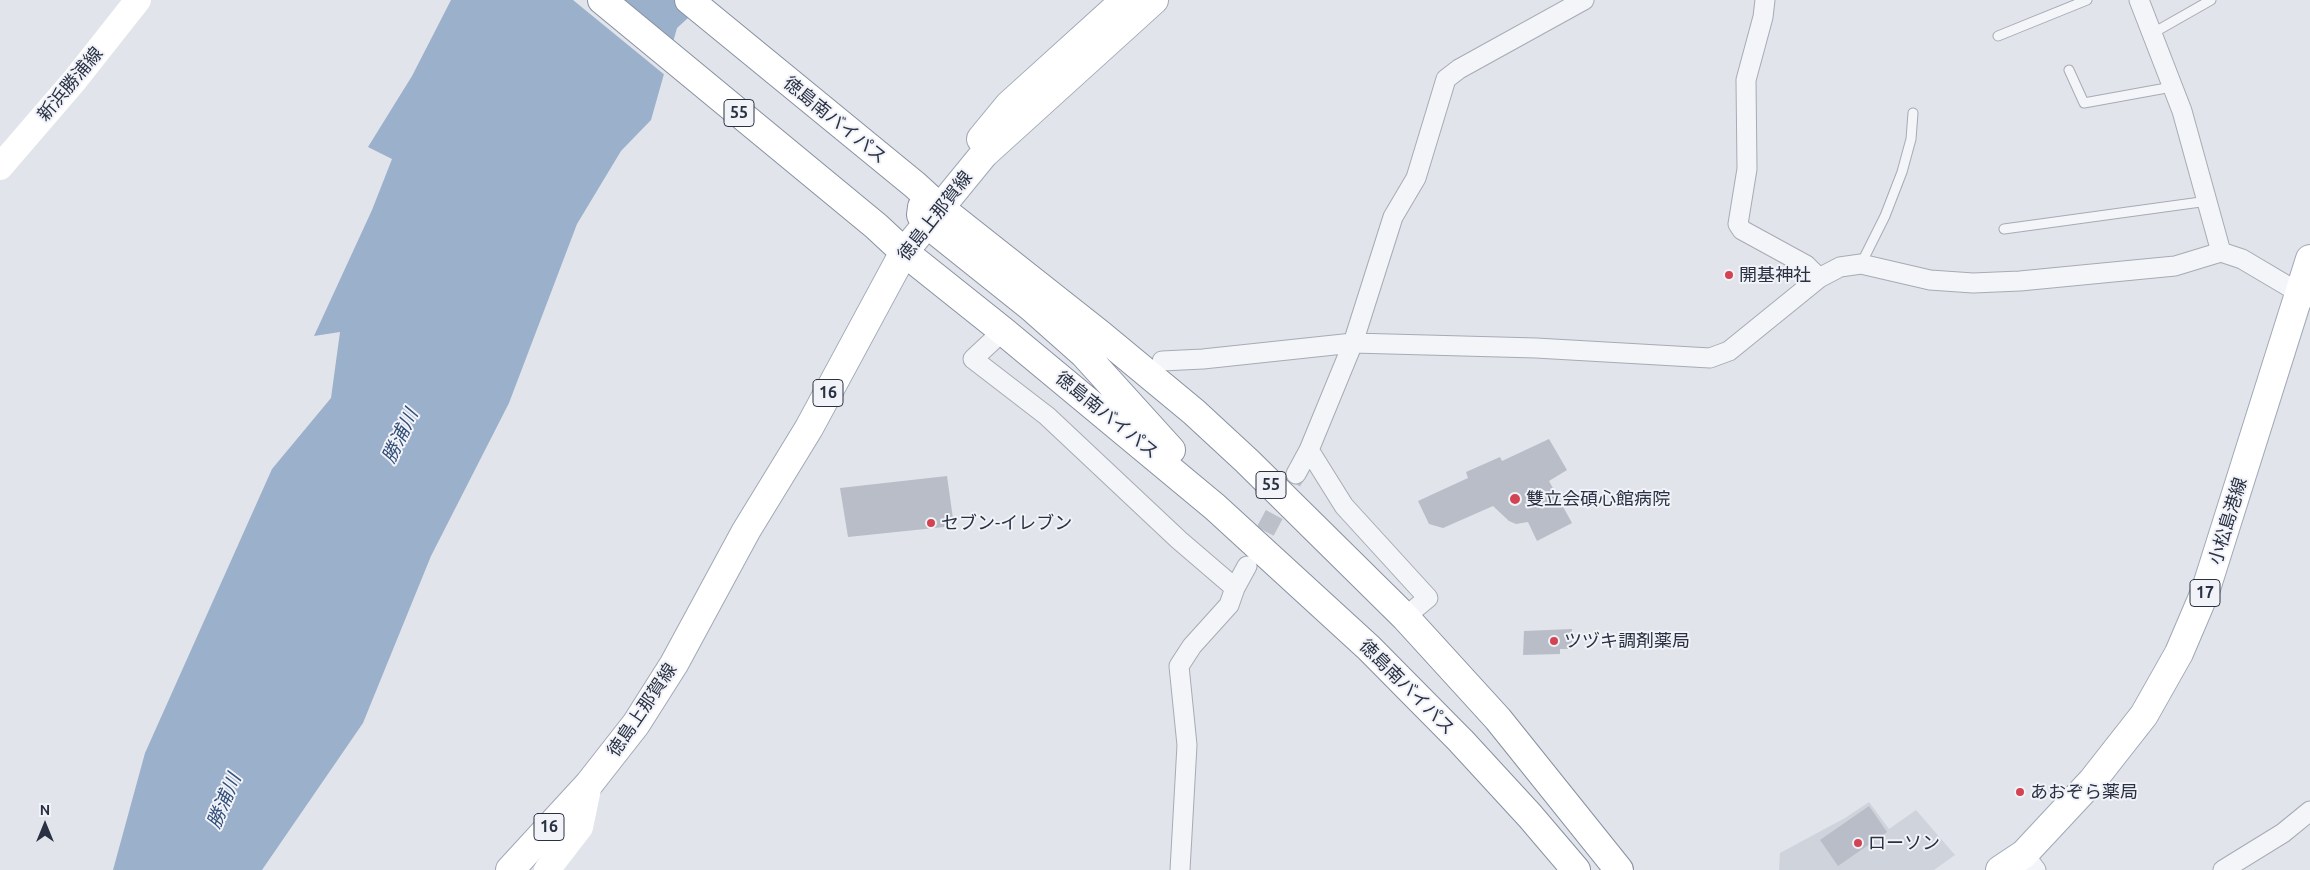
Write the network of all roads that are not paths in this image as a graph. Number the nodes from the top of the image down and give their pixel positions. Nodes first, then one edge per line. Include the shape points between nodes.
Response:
1 (138, 0) edge
2 (602, 0) edge
3 (688, 0) edge
4 (1125, 0) edge
5 (1154, 0) edge
6 (1584, 0) edge
7 (1765, 0) edge
8 (2088, 0) edge
9 (2140, 0) edge
10 (2211, 0) edge
11 (2153, 33) junction
12 (1998, 36) dead end
13 (2069, 70) dead end
14 (2172, 87) junction
15 (1914, 113) dead end
16 (0, 167) edge
17 (2209, 201) junction
18 (926, 204) junction
19 (2004, 229) dead end
20 (891, 240) junction
21 (2221, 252) junction
22 (2310, 259) edge
23 (1861, 264) junction
24 (1819, 278) junction
25 (2305, 296) edge
26 (1003, 331) junction
27 (1353, 343) junction
28 (1162, 360) dead end
29 (1309, 450) junction
30 (1296, 474) tunnel mouth
31 (1215, 507) junction
32 (1247, 566) tunnel mouth
33 (1235, 588) junction
34 (1405, 617) junction
35 (589, 784) junction
36 (2310, 811) edge
37 (2030, 862) edge
38 (1571, 864) edge
39 (510, 870) edge
40 (547, 870) edge
41 (1180, 870) edge
42 (1619, 870) edge
43 (2000, 870) edge
44 (2223, 870) edge

1 - 16 main road, 新浜勝浦線
2 - 20 main road, 徳島南バイパス / 55
3 - 18 main road, 徳島南バイパス / 55
4 - 18 main road, 徳島上那賀線 / 16 via 1009,105
5 - 18 main road, 徳島上那賀線 / 16
6 - 27 street via 1459,68 1446,80 1416,178 1393,217
7 - 24 street via 1746,80 1747,168 1738,224 1742,230 1806,265
8 - 12 lane
9 - 11 street
10 - 11 lane
11 - 14 street
13 - 14 lane via 2084,103
14 - 17 street
15 - 23 lane via 1902,172
17 - 19 lane
17 - 21 street
18 - 20 main road, 徳島上那賀線 / 16
18 - 31 main road via 1084,354 1168,447
18 - 34 main road, 徳島南バイパス / 55 via 1101,336 1194,412
20 - 26 main road, 徳島南バイパス / 55
20 - 35 main road, 徳島上那賀線 / 16 via 796,424 746,531 674,664 636,724
21 - 23 street via 2175,266 1973,283 1930,280
21 - 25 street via 2242,259
22 - 25 main road, 小松島港線 / 17
23 - 24 street via 1840,267
24 - 27 street via 1729,351 1710,358
25 - 37 main road, 小松島港線 / 17 via 2205,592 2179,653 2144,715
26 - 31 main road, 徳島南バイパス / 55
26 - 33 street via 972,359 1047,416 1178,540
27 - 28 street via 1203,359
27 - 29 street
29 - 30 street
29 - 34 street via 1344,506 1428,598
31 - 38 main road, 徳島南バイパス / 55 via 1369,648 1461,741
32 - 33 street
33 - 41 street via 1229,605 1192,646 1179,666 1186,745
34 - 42 main road, 徳島南バイパス / 55 via 1498,720
35 - 39 main road, 徳島上那賀線 / 16
35 - 40 main road via 580,827
36 - 44 street
37 - 43 main road, 小松島港線 / 17

